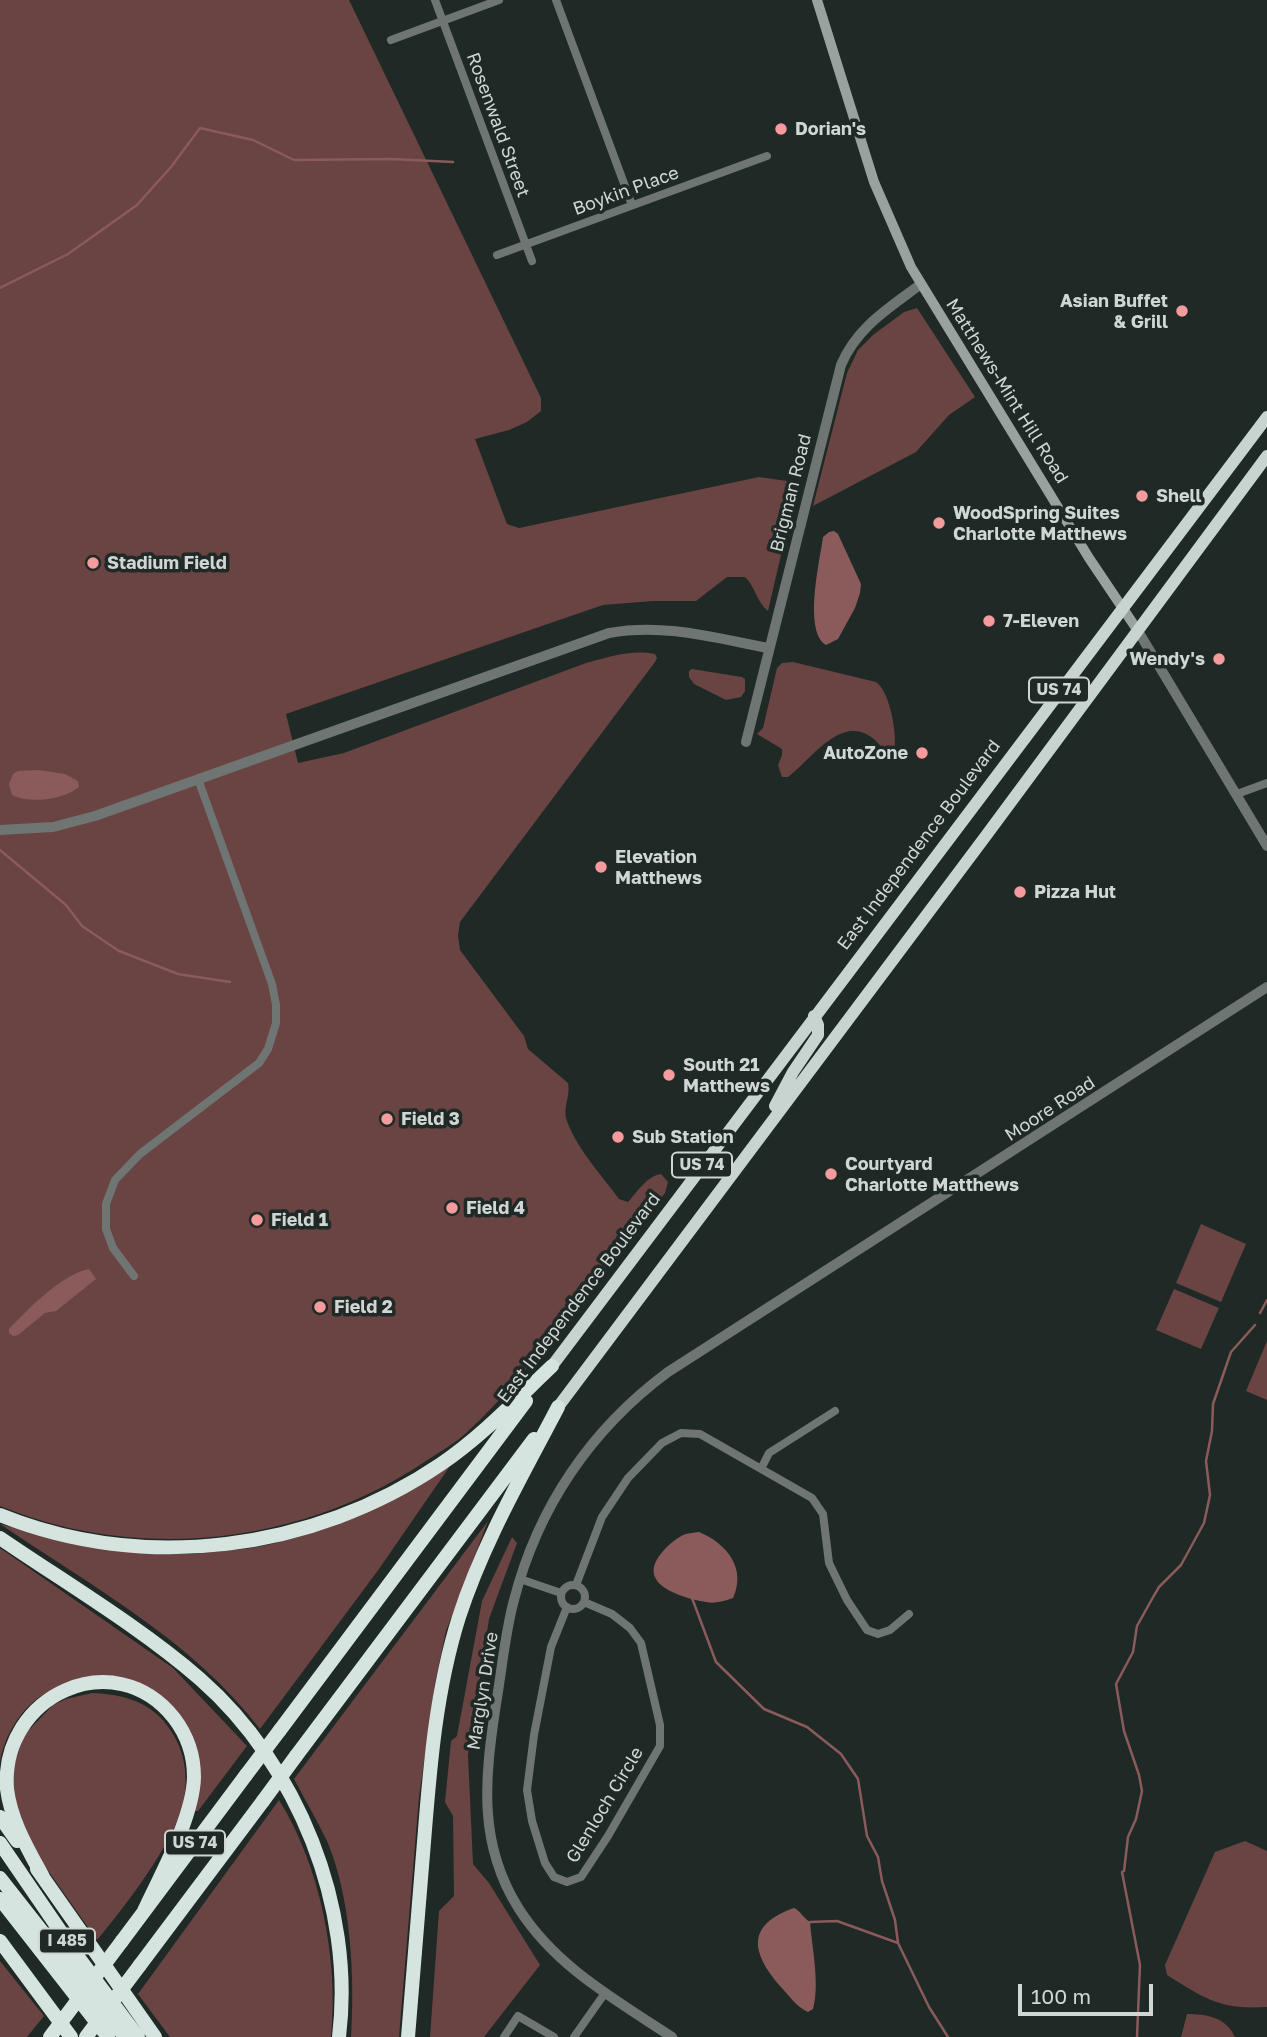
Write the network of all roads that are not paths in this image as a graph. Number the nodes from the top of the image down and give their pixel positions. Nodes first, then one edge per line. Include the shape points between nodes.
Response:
1 (435, 0) edge
2 (499, 0) edge
3 (556, 0) edge
4 (817, 0) edge
5 (443, 21) junction
6 (391, 40) dead end
7 (767, 156) dead end
8 (632, 205) junction
9 (526, 244) junction
10 (497, 255) dead end
11 (532, 261) dead end
12 (921, 284) junction
13 (1267, 417) edge
14 (1267, 456) edge
15 (1122, 607) junction
16 (1138, 631) junction
17 (768, 648) junction
18 (746, 742) dead end
19 (198, 779) junction
20 (1267, 783) edge
21 (1237, 794) junction
22 (0, 830) edge
23 (1267, 846) edge
24 (1267, 987) edge
25 (814, 1016) junction
26 (757, 1141) junction
27 (134, 1276) dead end
28 (708, 1347) joint
29 (552, 1366) junction
30 (558, 1407) junction
31 (835, 1410) dead end
32 (761, 1469) junction
33 (0, 1515) edge
34 (0, 1538) edge
35 (520, 1579) junction
36 (576, 1585) junction
37 (561, 1593) junction
38 (584, 1602) junction
39 (567, 1608) junction
40 (909, 1614) dead end
41 (0, 1817) edge
42 (0, 1843) edge
43 (43, 1877) junction
44 (0, 1878) edge
45 (0, 1899) edge
46 (144, 1911) junction
47 (0, 1941) edge
48 (0, 1951) edge
49 (22, 1971) junction
50 (605, 1993) junction
51 (50, 2037) edge
52 (71, 2037) edge
53 (86, 2037) edge
54 (108, 2037) edge
55 (125, 2037) edge
56 (138, 2037) edge
57 (155, 2037) edge
58 (339, 2037) edge
59 (408, 2037) edge
60 (504, 2037) edge
61 (554, 2037) edge
62 (574, 2037) edge
63 (672, 2037) edge

1 - 5 street, Rosenwald Street
2 - 5 street
3 - 8 street
4 - 12 main road, Matthews-Mint Hill Road via 874,182
5 - 6 street
5 - 9 street, Rosenwald Street
7 - 8 street, Boykin Place
8 - 9 street, Boykin Place
9 - 10 street, Boykin Place
9 - 11 street, Rosenwald Street
12 - 15 main road, Matthews-Mint Hill Road
12 - 17 street, Brigman Road via 868,324 841,365
13 - 15 highway, East Independence Boulevard / US 74
14 - 16 highway, US 74
15 - 16 main road, Matthews-Mint Hill Road
15 - 25 highway, East Independence Boulevard / US 74
16 - 21 street, Matthews-Mint Hill Road
16 - 26 highway, US 74
17 - 18 street, Brigman Road
17 - 19 street via 677,630 609,633
19 - 22 street via 66,824
19 - 27 street via 272,984 276,1023 268,1049 253,1069 140,1154 115,1180 106,1204 106,1229 113,1248
20 - 21 street
21 - 23 street, Matthews-Mint Hill Road
24 - 28 street, Moore Road
25 - 26 highway via 816,1040 793,1072
25 - 29 highway, East Independence Boulevard / US 74
26 - 30 highway, US 74
28 - 35 street, Marglyn Drive via 651,1385 593,1441 545,1515
29 - 33 highway via 489,1427 431,1470 360,1508 294,1531 215,1546 154,1547 94,1541
29 - 46 highway, East Independence Boulevard / US 74, bridge
30 - 53 highway, US 74, bridge
30 - 59 highway via 481,1558 447,1662 430,1763
31 - 32 street via 769,1453
32 - 36 street via 700,1434 681,1433 662,1443 628,1478 602,1517
32 - 40 street via 812,1497 823,1514 829,1563 867,1630 878,1634 890,1630
34 - 58 highway via 177,1660 224,1702 265,1752 311,1838 330,1902 340,1965
35 - 37 street
35 - 50 street, Marglyn Drive via 507,1633 486,1776 491,1837 518,1907 541,1939
36 - 37 street
36 - 38 street via 584,1592
37 - 39 street
38 - 39 street
38 - 39 street, Glenloch Circle via 612,1614 641,1643 660,1725 660,1746 581,1877 568,1882 554,1877 545,1863 527,1790 551,1647
41 - 43 highway, I 485
42 - 56 highway, I 485
43 - 46 highway via 9,1801 7,1766 17,1733 37,1706 66,1688 99,1682 132,1688 162,1705 177,1722 191,1753 194,1775 184,1822
43 - 57 highway, I 485
44 - 55 highway, I 485
45 - 54 highway, I 485
46 - 51 highway, East Independence Boulevard / US 74, bridge
47 - 49 highway
48 - 49 highway
49 - 52 highway
50 - 62 street
50 - 63 street, Marglyn Drive
60 - 61 street via 518,2016

